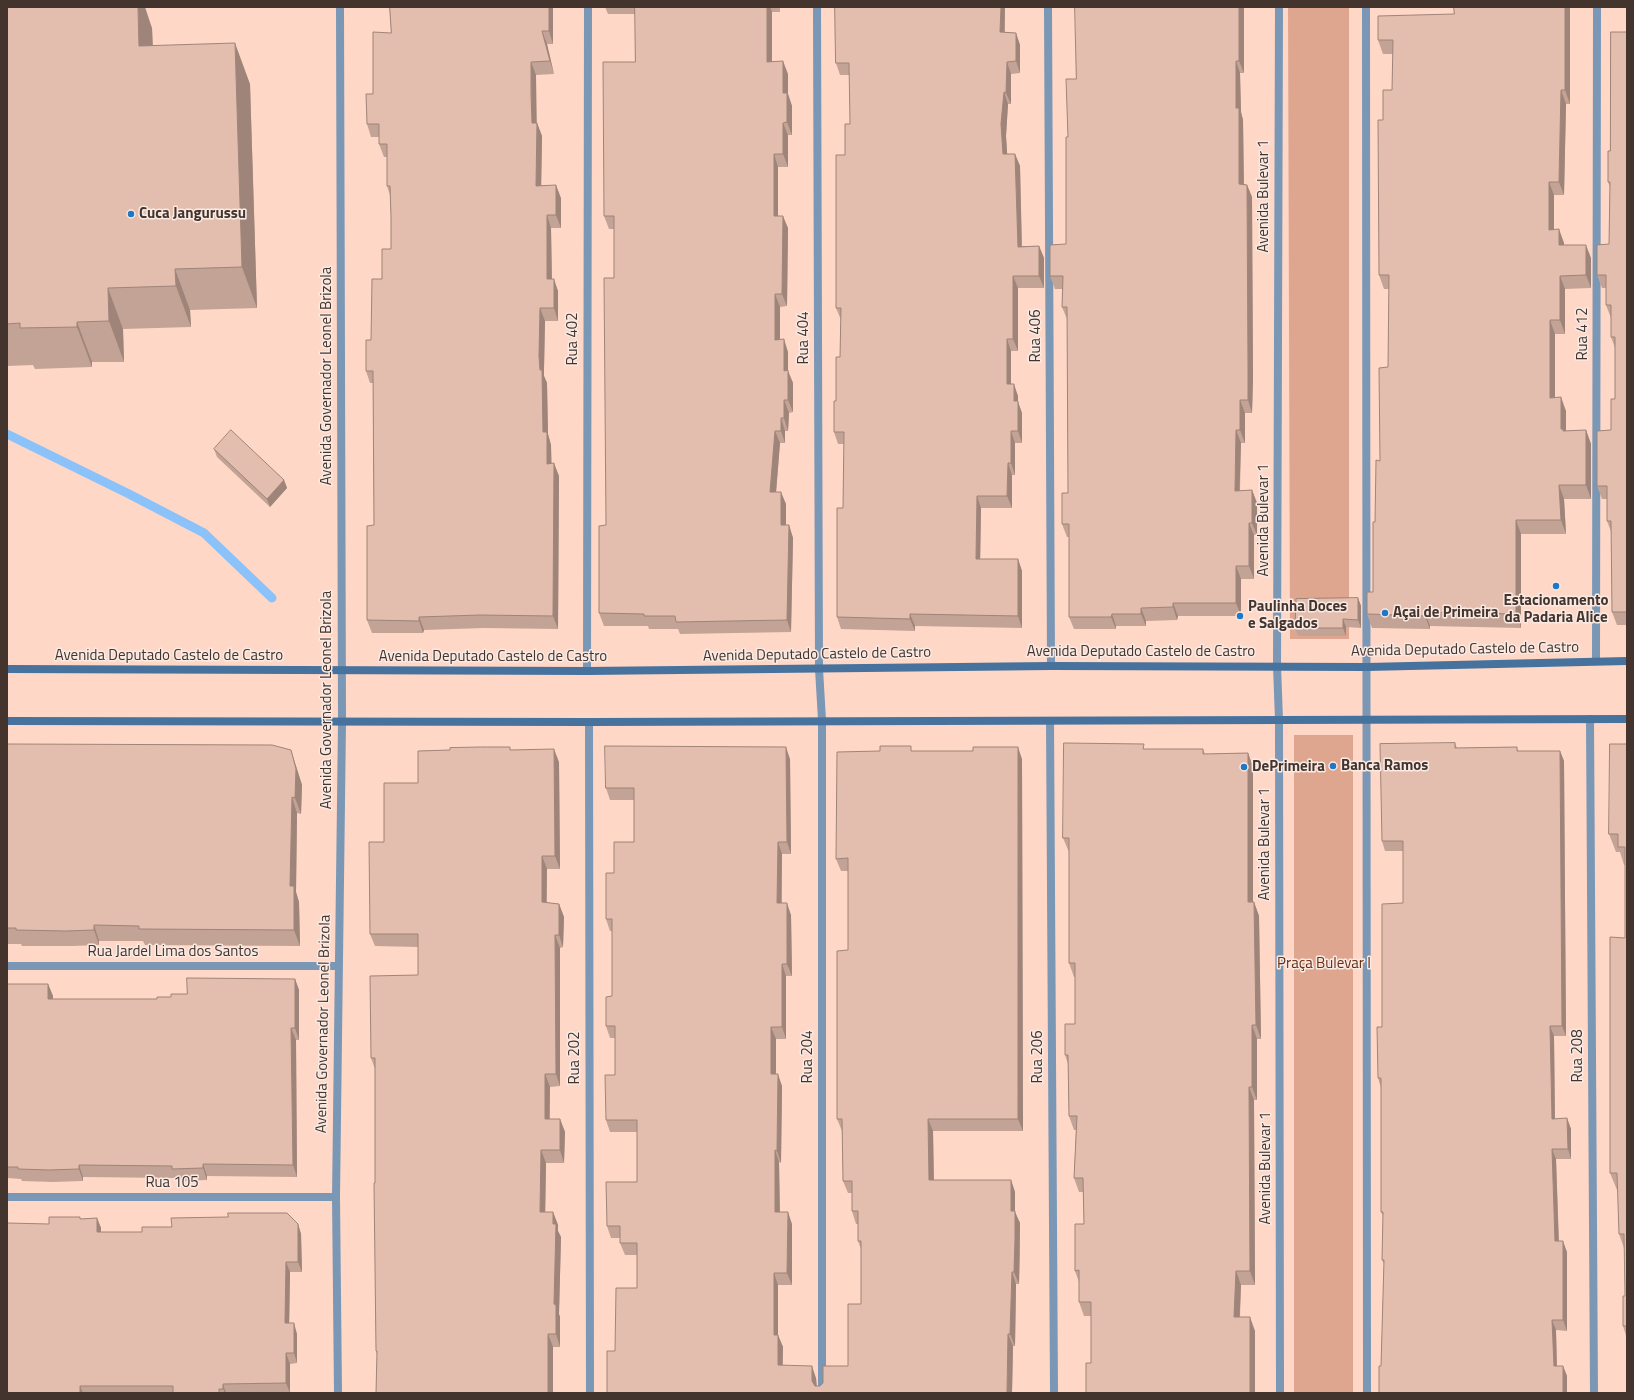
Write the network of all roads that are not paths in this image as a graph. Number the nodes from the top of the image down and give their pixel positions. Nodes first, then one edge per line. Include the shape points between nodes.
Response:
1 (340, 7) edge
2 (588, 7) edge
3 (817, 7) edge
4 (1048, 7) edge
5 (1279, 7) edge
6 (1366, 7) edge
7 (1597, 7) edge
8 (1596, 661) junction
9 (1627, 661) edge
10 (1051, 666) junction
11 (1277, 666) junction
12 (1367, 667) junction
13 (7, 669) edge
14 (819, 669) junction
15 (342, 671) junction
16 (587, 671) junction
17 (1590, 719) junction
18 (1627, 719) edge
19 (822, 720) junction
20 (1279, 720) junction
21 (1367, 720) junction
22 (7, 721) edge
23 (1050, 721) junction
24 (342, 722) junction
25 (589, 722) junction
26 (7, 966) edge
27 (338, 966) junction
28 (7, 1197) edge
29 (336, 1197) junction
30 (338, 1393) edge
31 (590, 1393) edge
32 (822, 1393) edge
33 (1054, 1393) edge
34 (1280, 1393) edge
35 (1367, 1393) edge
36 (1594, 1393) edge

1 - 15 street, Avenida Governador Leonel Brizola
2 - 16 street, Rua 402
3 - 14 street, Rua 404
4 - 10 street, Rua 406
5 - 11 street, Avenida Bulevar 1
6 - 12 street
7 - 8 street, Rua 412
8 - 9 main road, Avenida Deputado Castelo de Castro
8 - 12 main road, Avenida Deputado Castelo de Castro
10 - 11 main road, Avenida Deputado Castelo de Castro
10 - 14 main road, Avenida Deputado Castelo de Castro
11 - 12 main road, Avenida Deputado Castelo de Castro
11 - 20 street, Avenida Bulevar 1
12 - 21 street
13 - 15 main road, Avenida Deputado Castelo de Castro
14 - 16 main road, Avenida Deputado Castelo de Castro
14 - 19 street, Rua 404
15 - 16 main road, Avenida Deputado Castelo de Castro
15 - 24 street, Avenida Governador Leonel Brizola
17 - 18 main road
17 - 21 main road
17 - 36 street, Rua 208
19 - 23 main road
19 - 25 main road
19 - 32 street, Rua 204
20 - 21 main road
20 - 23 main road
20 - 34 street, Avenida Bulevar 1
21 - 35 street
22 - 24 main road
23 - 33 street, Rua 206
24 - 25 main road
24 - 27 street, Avenida Governador Leonel Brizola
25 - 31 street, Rua 202
26 - 27 street, Rua Jardel Lima dos Santos
27 - 29 street, Avenida Governador Leonel Brizola
28 - 29 street, Rua 105
29 - 30 street, Avenida Governador Leonel Brizola

